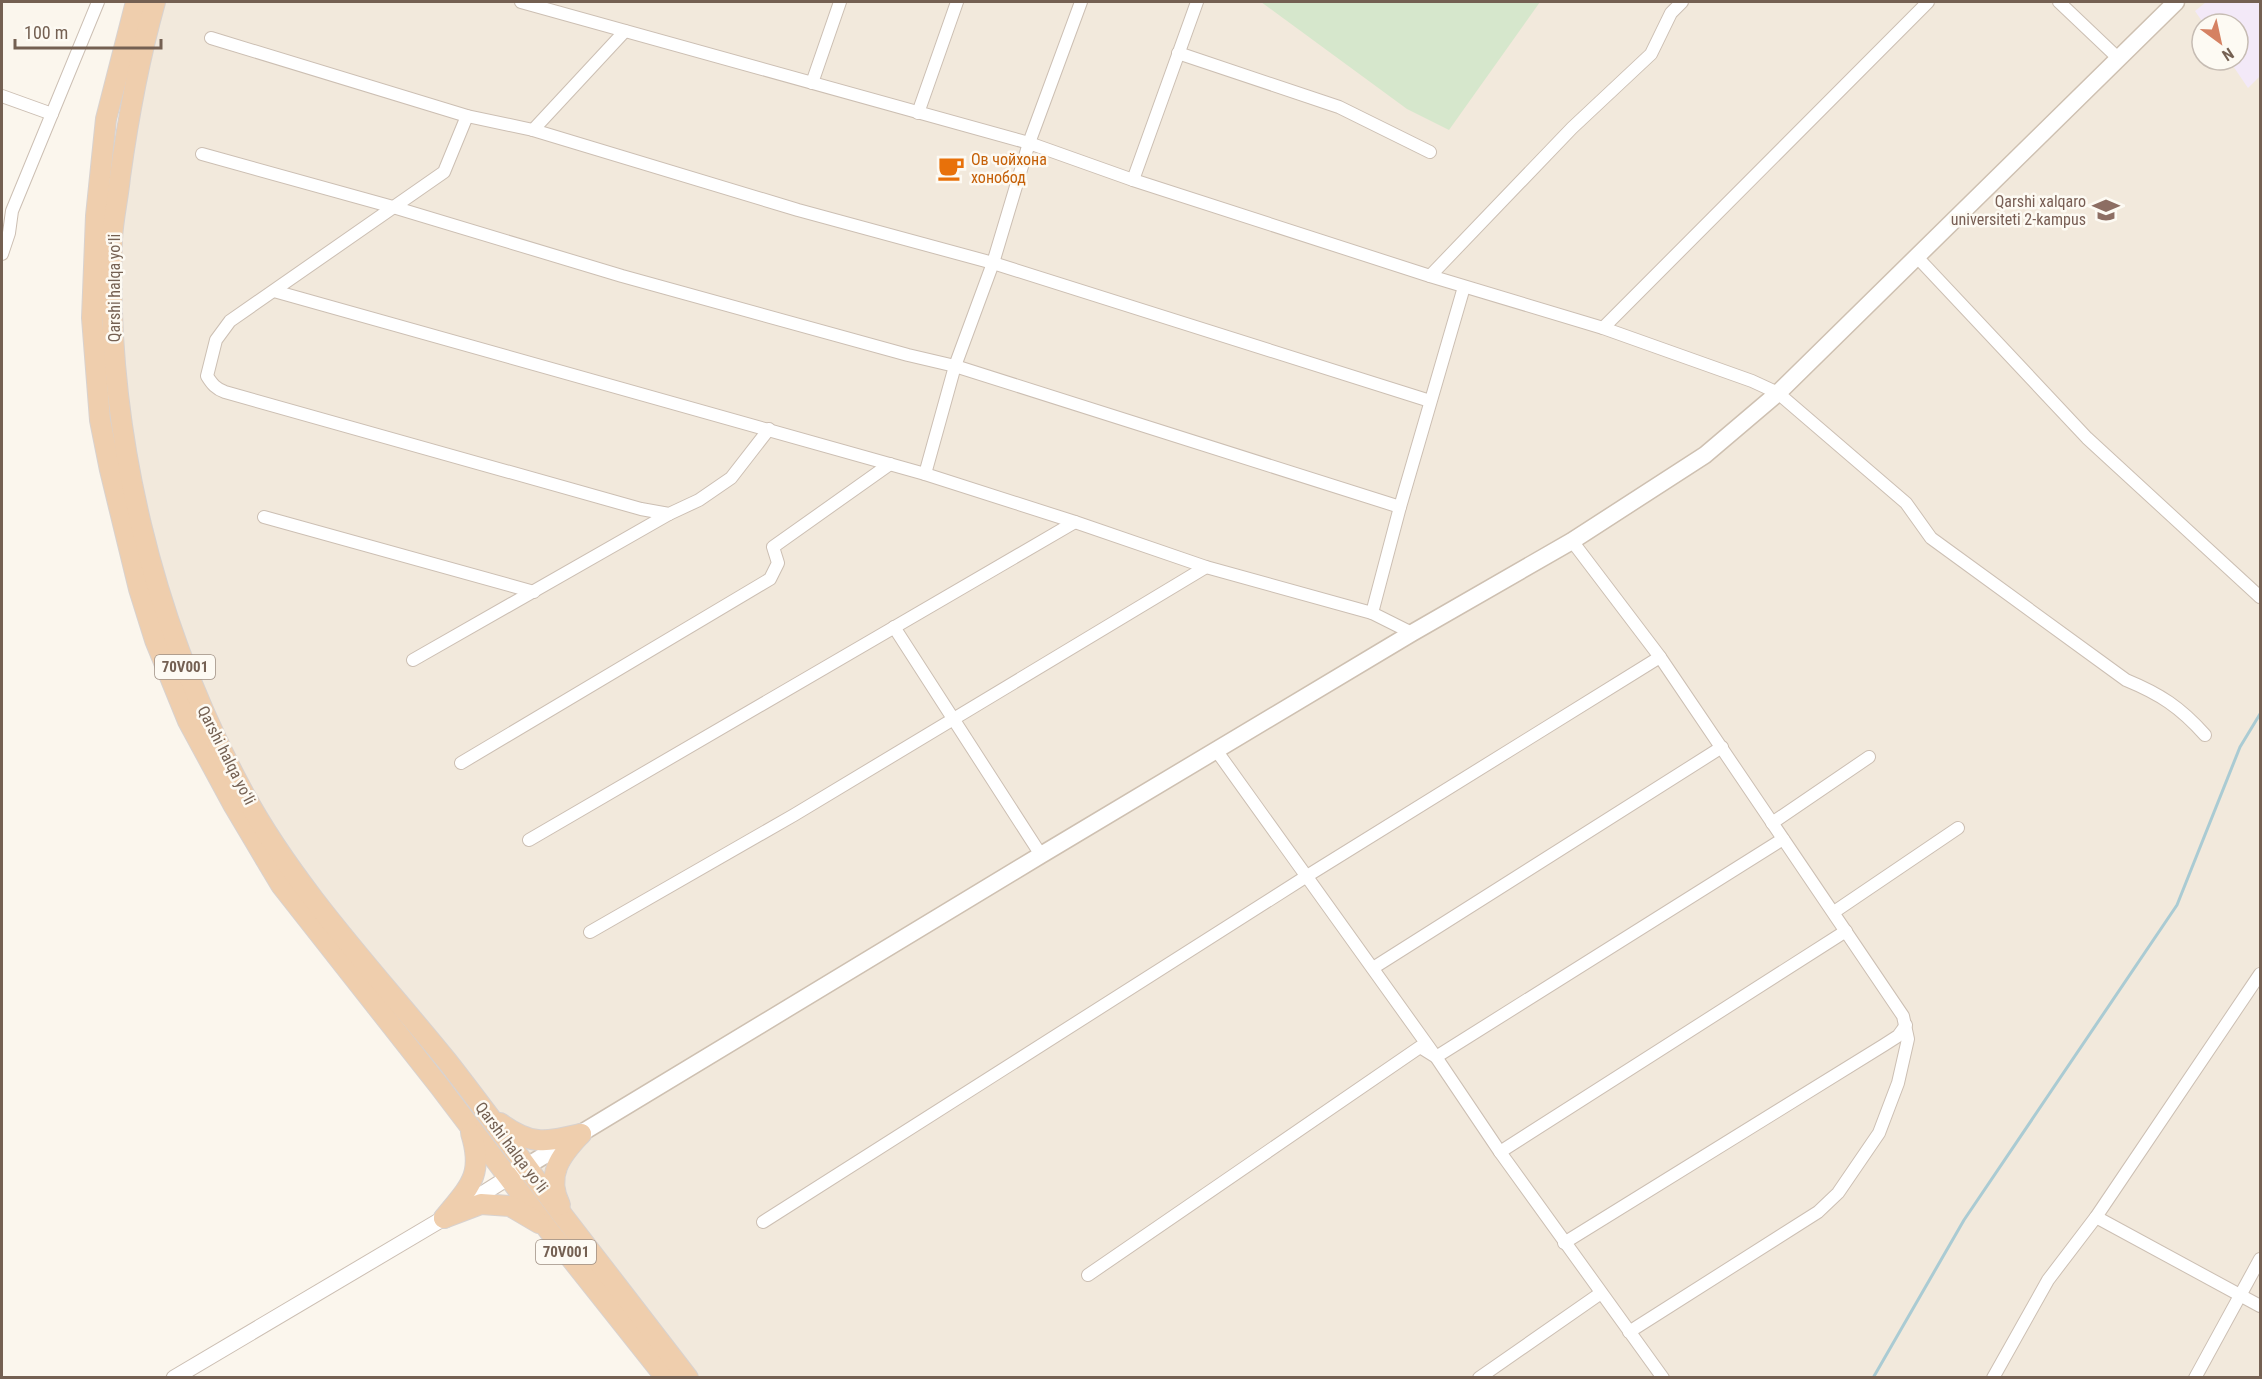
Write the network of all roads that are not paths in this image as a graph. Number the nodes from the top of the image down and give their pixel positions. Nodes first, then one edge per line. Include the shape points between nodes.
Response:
1 (98, 2) edge
2 (136, 2) edge
3 (155, 2) edge
4 (521, 2) edge
5 (840, 2) edge
6 (957, 2) edge
7 (1081, 2) edge
8 (1197, 2) edge
9 (1682, 2) edge
10 (1928, 2) edge
11 (2059, 2) edge
12 (2176, 2) edge
13 (625, 31) junction
14 (211, 38) dead end
15 (1178, 53) junction
16 (2118, 57) junction
17 (812, 83) junction
18 (2, 96) edge
19 (918, 113) junction
20 (52, 114) junction
21 (467, 116) junction
22 (533, 130) junction
23 (1029, 143) junction
24 (1430, 152) dead end
25 (202, 154) dead end
26 (1133, 180) junction
27 (393, 207) junction
28 (7, 209) edge
29 (2, 254) edge
30 (1916, 256) junction
31 (993, 263) junction
32 (1430, 276) junction
33 (1464, 287) junction
34 (274, 291) junction
35 (1603, 328) junction
36 (956, 366) junction
37 (1778, 393) junction
38 (1430, 401) junction
39 (769, 429) junction
40 (890, 464) junction
41 (925, 474) junction
42 (1400, 507) junction
43 (669, 514) junction
44 (264, 517) dead end
45 (1075, 522) junction
46 (1572, 541) junction
47 (1206, 567) junction
48 (534, 592) junction
49 (2260, 597) edge
50 (1372, 613) junction
51 (894, 627) junction
52 (1412, 633) junction
53 (1660, 657) junction
54 (413, 660) dead end
55 (955, 720) junction
56 (2205, 735) dead end
57 (1722, 747) junction
58 (1216, 750) junction
59 (1869, 757) dead end
60 (461, 763) dead end
61 (1772, 823) junction
62 (1958, 828) dead end
63 (1783, 839) junction
64 (529, 840) dead end
65 (1041, 855) junction
66 (1307, 876) junction
67 (1834, 912) junction
68 (590, 932) dead end
69 (1846, 932) junction
70 (1373, 968) junction
71 (2260, 974) edge
72 (1906, 1025) junction
73 (1436, 1057) junction
74 (478, 1103) junction
75 (468, 1124) junction
76 (581, 1134) junction
77 (1500, 1152) junction
78 (526, 1167) junction
79 (509, 1177) junction
80 (2096, 1217) junction
81 (444, 1218) junction
82 (763, 1222) dead end
83 (569, 1223) junction
84 (550, 1232) junction
85 (1564, 1243) junction
86 (2260, 1259) edge
87 (1088, 1275) dead end
88 (1601, 1293) junction
89 (2240, 1294) junction
90 (2260, 1306) edge
91 (1629, 1332) junction
92 (174, 1377) edge
93 (666, 1377) edge
94 (688, 1377) edge
95 (1479, 1377) edge
96 (1662, 1377) edge
97 (1993, 1377) edge
98 (2195, 1377) edge

1 - 20 street
2 - 75 highway, Qarshi halqa yoʻli / 70V001 via 106,119 96,216 92,318 100,420 139,589 188,722 281,885
3 - 74 highway, Qarshi halqa yoʻli / 70V001 via 128,125 112,236 112,327 121,421 157,588 199,700 245,797 286,861
4 - 13 street
5 - 17 street
6 - 19 street
7 - 23 street
8 - 15 street
9 - 32 street via 1671,13 1651,54 1572,128
10 - 35 street
11 - 16 street
12 - 16 main road
13 - 17 street
13 - 22 street
14 - 21 street
15 - 24 street via 1339,107
15 - 26 street
16 - 30 main road
17 - 19 street
18 - 20 street
19 - 23 street
20 - 28 street
21 - 22 street
21 - 27 street via 444,172
22 - 31 street via 798,210
23 - 26 street
23 - 31 street
25 - 27 street
26 - 32 street
27 - 34 street
27 - 36 street via 622,276
28 - 29 street via 9,233
30 - 37 main road
30 - 49 street via 2087,438
31 - 36 street
31 - 38 street
32 - 33 street
33 - 35 street
33 - 38 street
34 - 39 street
34 - 43 street via 230,321 216,340 207,376 218,389
35 - 37 street
36 - 41 street
36 - 42 street
37 - 46 main road via 1705,455
37 - 56 street via 1906,503 1931,538 2126,680 2153,691 2186,714
38 - 42 street
39 - 40 street
39 - 43 street via 731,478
40 - 41 street
40 - 60 street via 773,547 778,563 770,579
41 - 45 street
42 - 50 street
43 - 48 street
44 - 48 street
45 - 47 street
45 - 51 street
46 - 52 main road
46 - 53 street
47 - 50 street
47 - 55 street
48 - 54 street
50 - 52 street
51 - 55 street
51 - 64 street
52 - 58 main road
53 - 57 street
53 - 66 street
55 - 65 street
55 - 68 street
57 - 61 street
57 - 70 street
58 - 65 main road
58 - 66 street
59 - 61 street
61 - 63 street
62 - 67 street
63 - 67 street
63 - 73 street
65 - 76 main road
66 - 70 street
66 - 82 street
67 - 69 street
69 - 72 street via 1904,1016
69 - 77 street
70 - 73 street
71 - 80 street
72 - 85 street via 1884,1045
72 - 91 street via 1908,1039 1898,1083 1879,1133 1838,1193 1818,1212
73 - 77 street
73 - 87 street via 1420,1047
74 - 76 highway via 522,1138 548,1142
74 - 78 highway, Qarshi halqa yoʻli / 70V001
75 - 79 highway, Qarshi halqa yoʻli / 70V001
75 - 81 highway via 477,1154 475,1175
76 - 78 main road
76 - 83 highway via 558,1164 554,1179 554,1193
77 - 85 street
78 - 79 main road
78 - 83 highway, Qarshi halqa yoʻli / 70V001
79 - 81 street
79 - 84 highway, Qarshi halqa yoʻli / 70V001
80 - 89 street
80 - 97 street via 2048,1280
81 - 84 highway via 481,1204 510,1206
81 - 92 street
83 - 94 highway, Qarshi halqa yoʻli / 70V001
84 - 93 highway, Qarshi halqa yoʻli / 70V001
85 - 88 street
86 - 89 street
88 - 91 street
88 - 95 street
89 - 90 street
89 - 98 street
91 - 96 street

